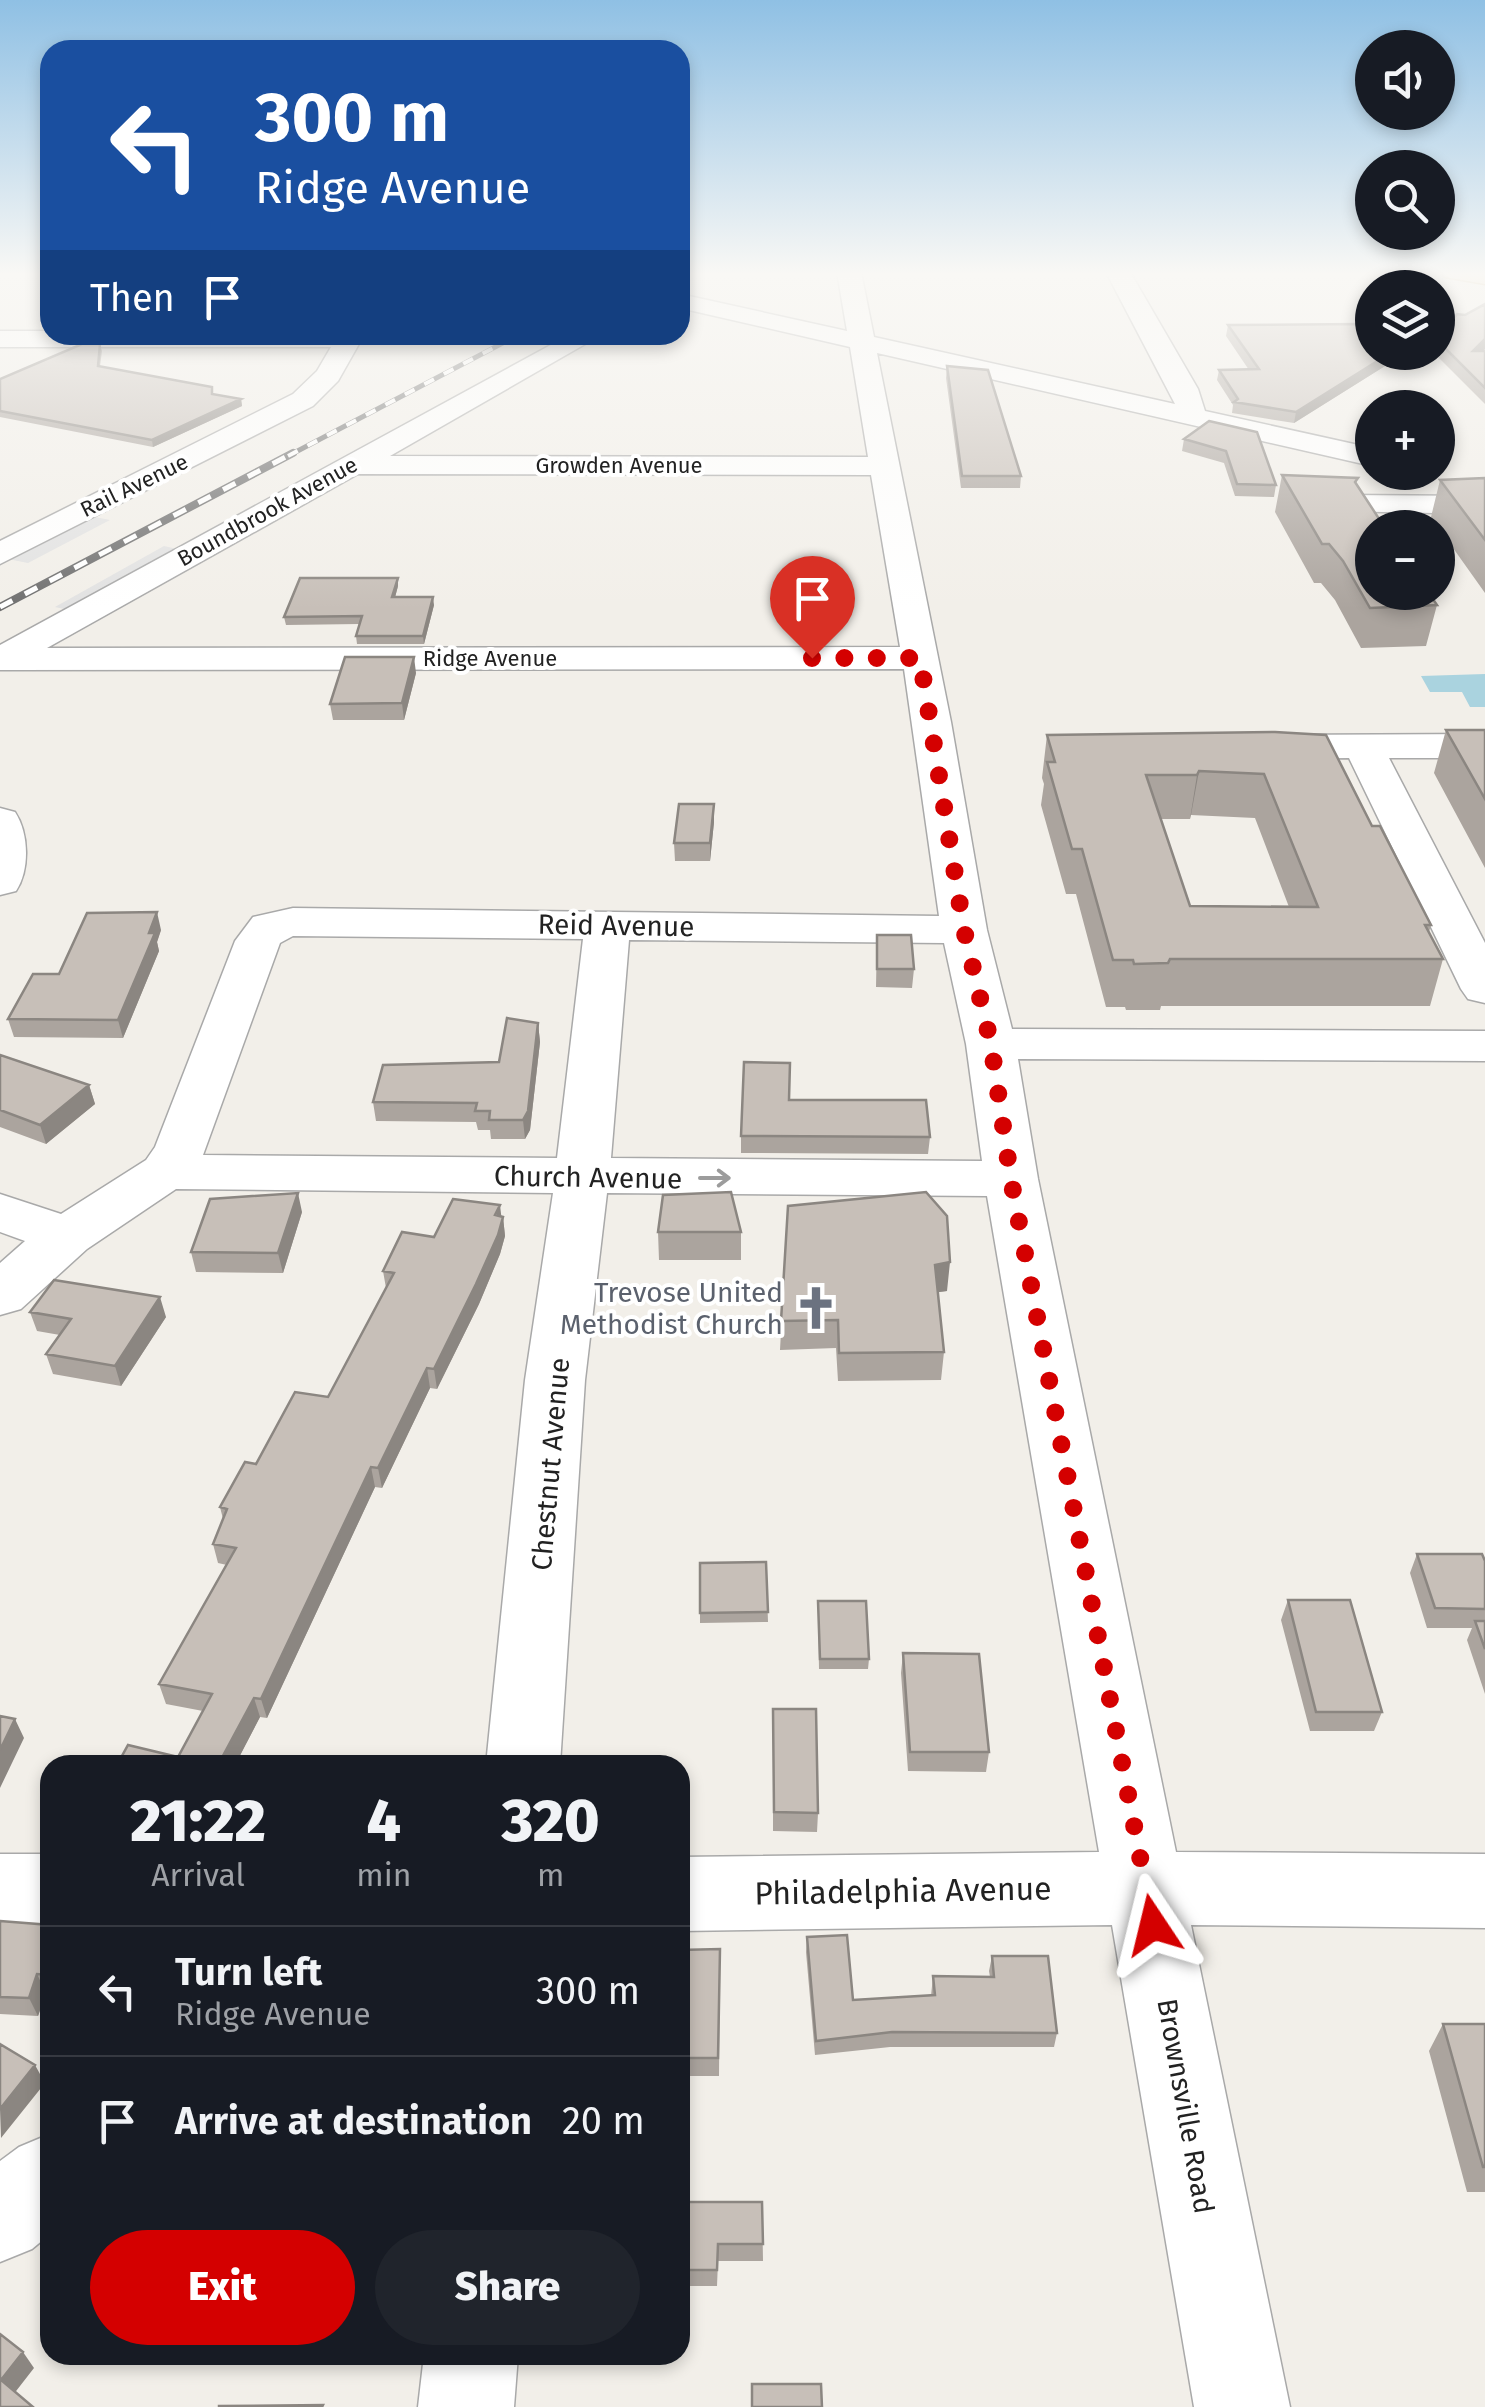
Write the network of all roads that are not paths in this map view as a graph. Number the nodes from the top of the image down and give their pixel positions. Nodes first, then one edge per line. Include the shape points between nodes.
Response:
1 (318, 384) edge
2 (498, 384) edge
3 (871, 384) edge
4 (1049, 384) edge
5 (1181, 384) edge
6 (1193, 417) junction
7 (1355, 453) edge
8 (350, 465) junction
9 (887, 466) junction
10 (1455, 476) edge
11 (1485, 483) edge
12 (1343, 504) edge
13 (1485, 505) edge
14 (15, 510) dead end
15 (60, 521) junction
16 (0, 554) edge
17 (920, 658) junction
18 (0, 659) edge
19 (1364, 746) junction
20 (1485, 746) edge
21 (1228, 747) edge
22 (0, 821) edge
23 (0, 882) edge
24 (607, 925) junction
25 (964, 930) junction
26 (1485, 989) edge
27 (991, 1044) junction
28 (1485, 1046) edge
29 (164, 1172) junction
30 (582, 1178) junction
31 (1011, 1180) junction
32 (0, 1212) edge
33 (67, 1236) junction
34 (0, 1295) edge
35 (524, 1755) edge
36 (1146, 1888) junction
37 (0, 1891) edge
38 (40, 1891) edge
39 (1485, 1891) edge
40 (690, 1894) edge
41 (40, 2186) edge
42 (0, 2217) edge
43 (470, 2365) edge
44 (466, 2407) edge
45 (1242, 2407) edge

1 - 15 street, Rail Avenue via 303,400
2 - 8 street, Boundbrook Avenue
3 - 9 street, Brownsville Road
4 - 6 street
5 - 6 street
6 - 7 street
8 - 9 street, Growden Avenue
8 - 18 street, Boundbrook Avenue
9 - 17 street, Brownsville Road
10 - 11 street
12 - 13 street
14 - 15 street
15 - 16 street, Rail Avenue
17 - 18 street, Ridge Avenue
17 - 25 street, Brownsville Road
19 - 20 street
19 - 21 street
19 - 26 street
22 - 23 street
24 - 25 street, Reid Avenue
24 - 29 street, Reid Avenue via 269,927 258,941 181,1147
24 - 30 street, Chestnut Avenue
25 - 27 street, Brownsville Road
27 - 28 street
27 - 31 street, Brownsville Road
29 - 30 street, Church Avenue
29 - 33 street
30 -> 31 street, Church Avenue
30 - 35 street, Chestnut Avenue via 555,1380
31 - 36 street, Brownsville Road
32 - 33 street
33 - 34 street
36 - 39 street, Philadelphia Avenue
36 - 40 street, Philadelphia Avenue
36 - 45 street, Brownsville Road
37 - 38 street
41 - 42 street
43 - 44 street

